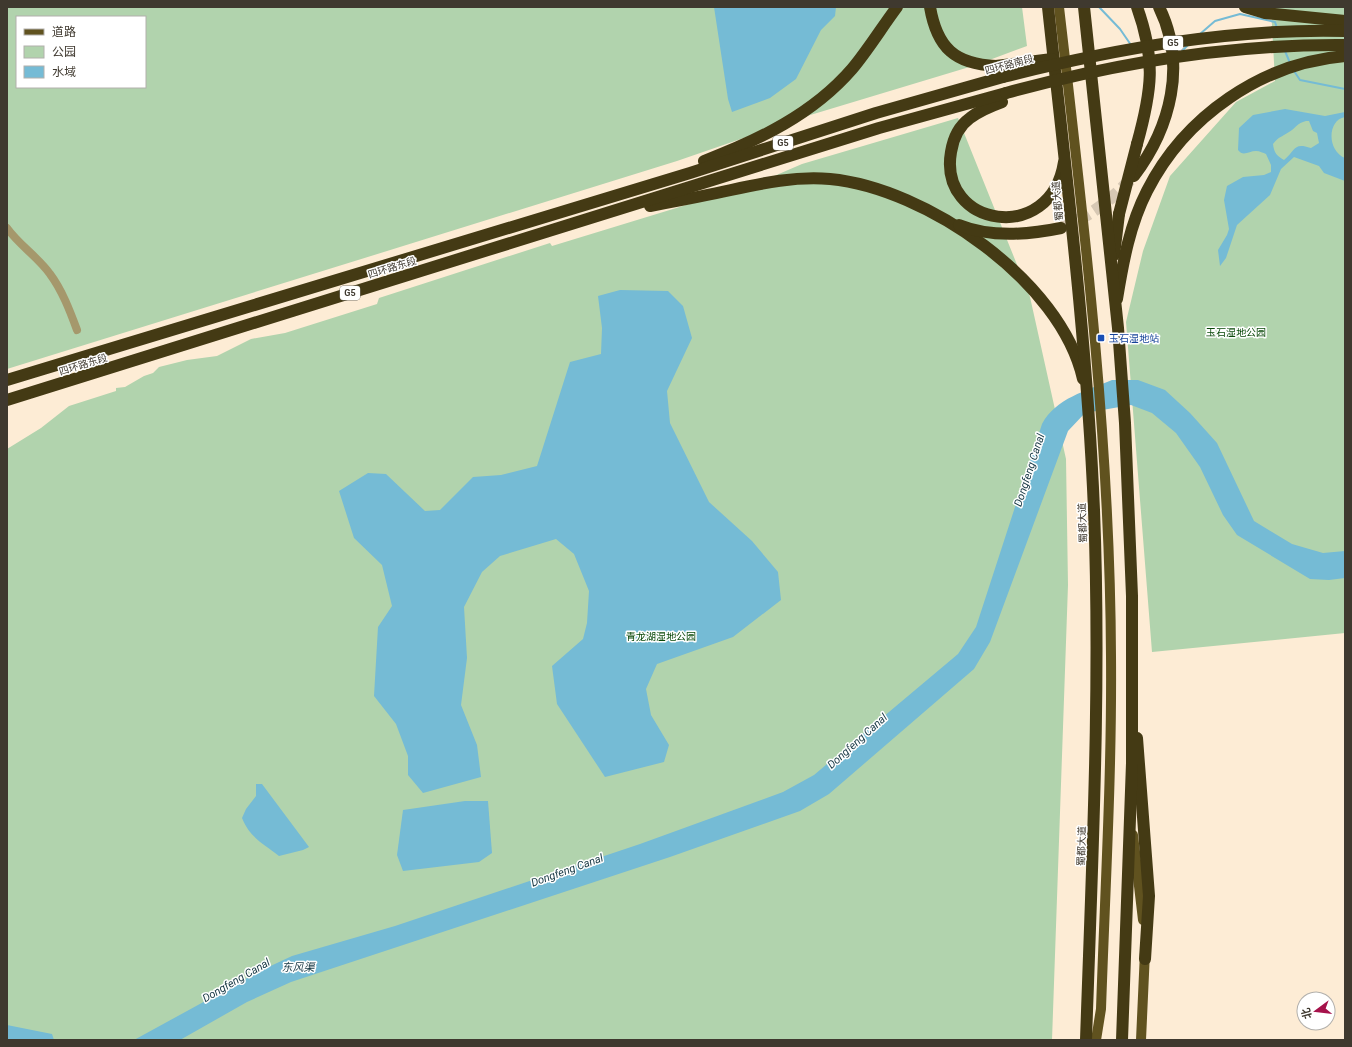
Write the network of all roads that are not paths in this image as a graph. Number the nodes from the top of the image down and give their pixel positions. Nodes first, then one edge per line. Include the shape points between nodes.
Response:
1 (897, 7) edge
2 (930, 7) edge
3 (1048, 7) edge
4 (1051, 7) edge
5 (1059, 7) edge
6 (1079, 7) edge
7 (1084, 7) edge
8 (1137, 7) edge
9 (1159, 7) edge
10 (1245, 7) edge
11 (1345, 21) edge
12 (1345, 31) edge
13 (1345, 45) edge
14 (1105, 54) junction
15 (1345, 56) edge
16 (1004, 97) junction
17 (1066, 149) junction
18 (689, 170) junction
19 (1134, 176) tunnel mouth
20 (695, 192) junction
21 (941, 218) junction
22 (7, 228) edge
23 (1061, 228) tunnel mouth
24 (1117, 299) junction
25 (77, 330) dead end
26 (1118, 356) junction
27 (1087, 358) junction
28 (7, 380) edge
29 (10, 400) edge
30 (1099, 432) junction
31 (1145, 959) joint
32 (1083, 1040) edge
33 (1086, 1040) edge
34 (1096, 1040) edge
35 (1122, 1040) edge
36 (1141, 1040) edge

1 - 18 highway via 852,68 827,94 799,116 769,133
2 - 14 highway, bridge via 937,34 946,47 966,62 996,66
3 - 33 highway, 蜀都大道, bridge via 1074,241 1090,427 1094,508 1097,721
4 - 17 highway
5 - 27 main road
6 - 26 main road
7 - 35 highway, bridge via 1118,328 1131,574 1132,763
8 - 24 highway, bridge via 1149,49 1151,72 1146,106 1114,241
9 - 19 highway via 1173,48 1174,79 1169,108 1158,139
10 - 11 highway via 1265,13
12 - 14 highway, 四环路南段 / G5, bridge via 1254,33
13 - 16 highway, G5, bridge via 1202,54 1141,63 1066,77
14 - 18 highway, 四环路南段 / G5, bridge via 1003,77
15 - 24 highway via 1331,57 1281,72 1247,86 1200,120 1182,139 1164,162 1147,191 1133,226 1123,262
16 - 17 highway via 969,119 959,129 952,146 949,162 952,178 958,192 968,204 982,213 1008,218 1024,215 1038,208 1049,199 1058,185
16 - 20 highway, G5 via 879,128
17 - 27 highway
18 - 28 highway, 四环路东段 / G5 via 591,203
20 - 21 highway via 794,178 829,179 888,192
20 - 29 highway, 四环路东段 / G5 via 594,217
21 - 23 highway via 981,231 1008,234 1036,233
21 - 27 highway via 979,242 1012,269 1052,313
22 - 25 street via 50,274 69,308
24 - 26 highway
26 - 31 highway, bridge via 1134,600 1136,718 1149,896
27 - 30 highway, bridge
27 - 30 main road
30 - 32 highway via 1102,637 1099,806 1090,995
30 - 34 main road via 1112,656 1101,1009
31 - 36 main road

